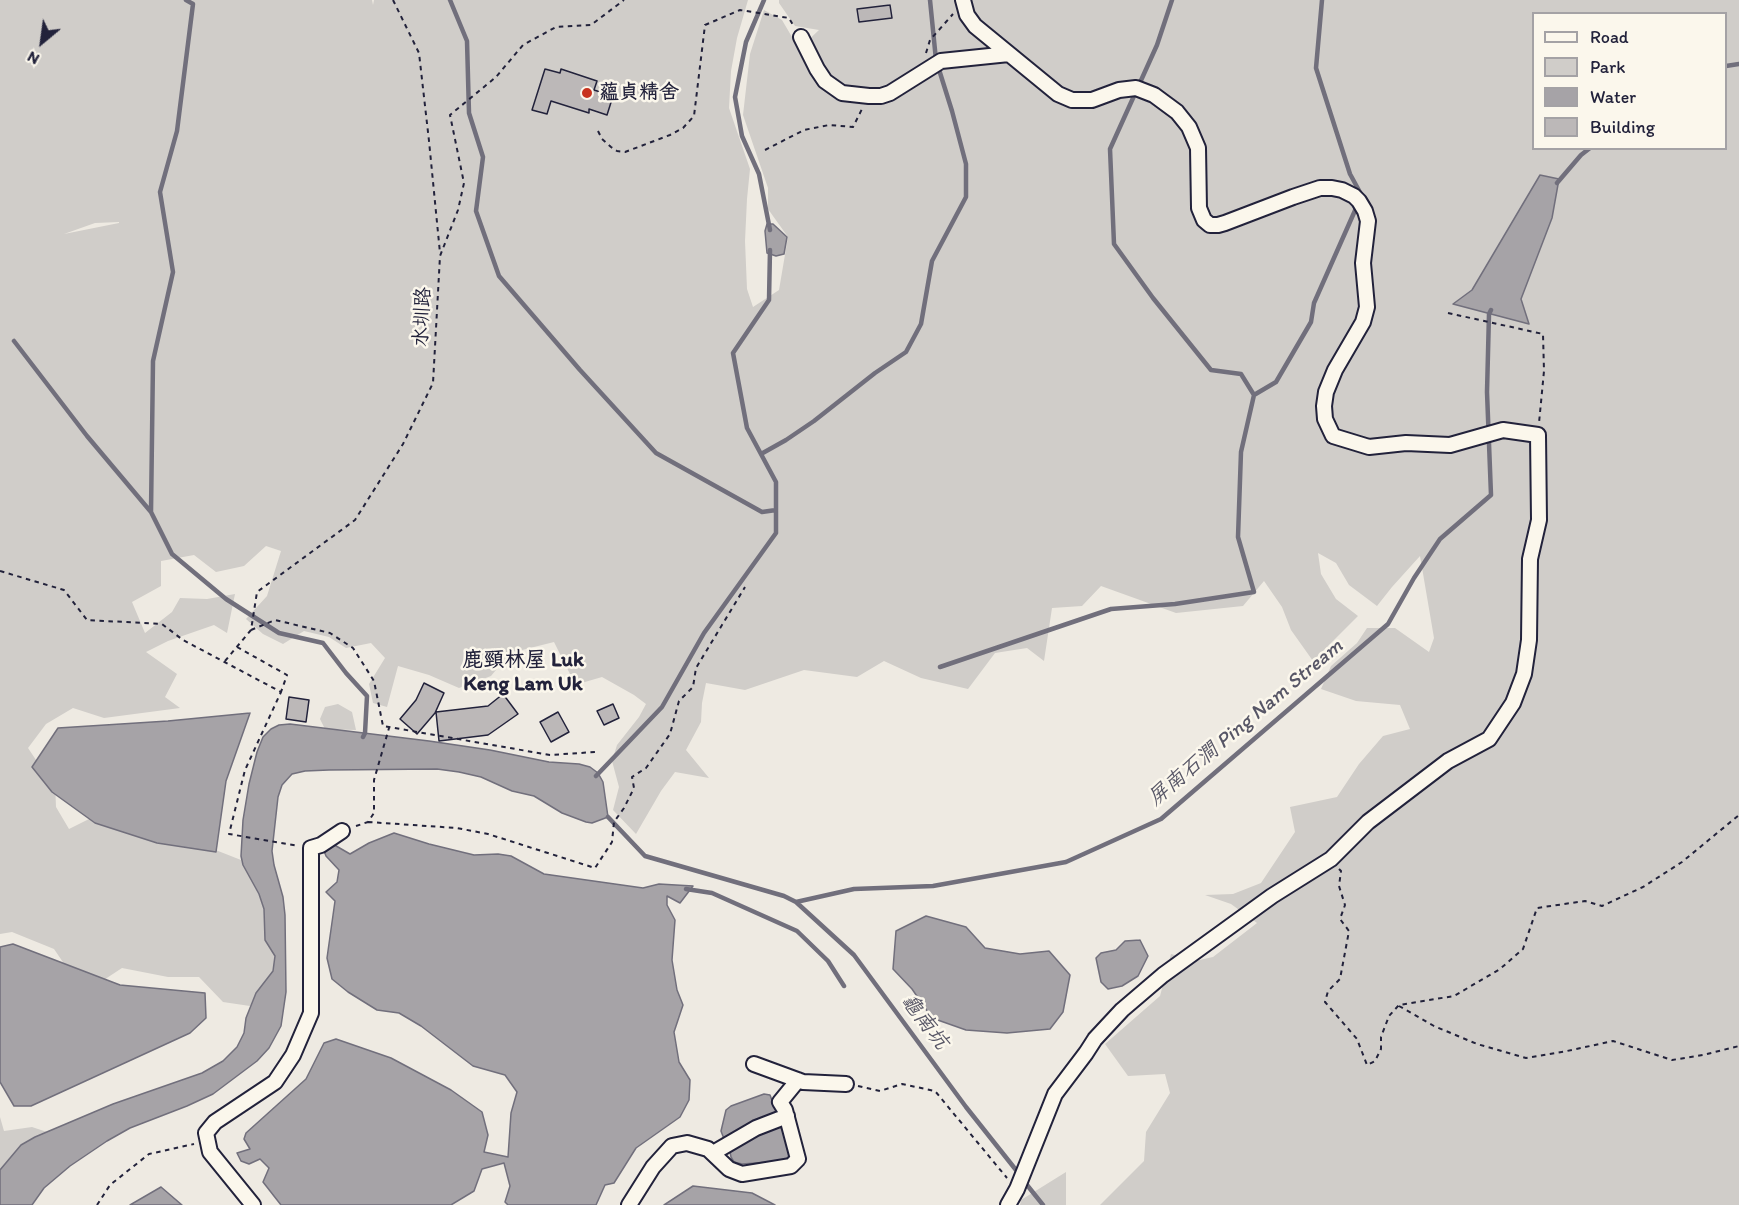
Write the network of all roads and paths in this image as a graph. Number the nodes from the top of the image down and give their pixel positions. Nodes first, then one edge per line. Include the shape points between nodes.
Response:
1 (393, 0) edge
2 (624, 0) edge
3 (963, 2) edge
4 (782, 17) dead end
5 (801, 37) dead end
6 (1009, 54) junction
7 (918, 76) junction
8 (869, 96) junction
9 (598, 130) dead end
10 (765, 150) dead end
11 (440, 256) junction
12 (1448, 313) dead end
13 (1538, 435) junction
14 (0, 571) edge
15 (745, 587) dead end
16 (251, 630) junction
17 (237, 647) junction
18 (225, 661) junction
19 (281, 692) junction
20 (389, 728) junction
21 (595, 752) dead end
22 (1739, 815) edge
23 (368, 822) junction
24 (342, 831) joint
25 (311, 848) junction
26 (1332, 859) junction
27 (1399, 1005) junction
28 (1739, 1046) edge
29 (754, 1064) dead end
30 (798, 1080) junction
31 (846, 1084) joint
32 (787, 1116) junction
33 (208, 1141) junction
34 (713, 1153) junction
35 (1017, 1189) junction
36 (97, 1205) edge
37 (253, 1205) edge
38 (629, 1205) edge
39 (1008, 1205) edge

1 - 11 path via 419,53
2 - 11 path, 水圳路 via 591,25 556,27 523,45 496,77 450,115 464,183
3 - 6 street via 975,26
3 - 7 path via 930,40
4 - 9 path via 740,10 705,25 694,116 683,128 625,152 611,147
5 - 8 street via 825,81 842,93
6 - 7 street via 941,60
6 - 13 street via 1068,99 1092,100 1133,88 1148,92 1171,107 1184,119 1194,137 1199,157 1199,208 1210,225 1320,188 1342,190 1359,201 1368,220 1363,263 1367,308 1326,392 1325,419 1333,436 1370,447 1406,443 1450,445 1503,430
7 - 8 street via 890,93
8 - 10 path via 853,127 829,125 804,130
11 - 16 path, 水圳路 via 434,382 403,444 355,520 257,592
12 - 13 path via 1543,334
13 - 26 street via 1539,520 1530,559 1529,640 1524,674 1513,703 1488,739 1448,761 1396,800
14 - 18 path via 64,590 87,620 162,624
15 - 23 path via 696,668 693,687 679,701 670,734 646,768 632,777 634,788 614,822 612,842 595,868 488,834
16 - 17 path
16 - 20 path via 275,620 330,633 353,648 374,681 383,726
17 - 18 path
17 - 19 path via 287,675
18 - 19 path
19 - 25 path via 244,770 229,834
20 - 21 path via 550,754
20 - 23 path via 374,780 374,813
22 - 27 path via 1682,862 1643,887 1602,906 1585,901 1537,908 1523,950 1500,969 1454,996
23 - 24 path
24 - 25 street
25 - 33 street via 311,1013 293,1055 275,1082 215,1122 206,1132
26 - 27 path via 1341,871 1339,886 1345,905 1340,919 1348,931 1340,979 1328,991 1325,1002 1357,1039 1367,1065 1375,1061 1381,1050 1389,1016
26 - 35 street via 1272,896 1163,975 1122,1010 1095,1039 1055,1094
27 - 28 path via 1477,1044 1526,1058 1613,1041 1672,1060
29 - 30 street
30 - 31 street
30 - 32 street via 780,1102
31 - 35 path via 880,1091 902,1084 935,1091
32 - 34 street via 756,1128
32 - 34 street via 798,1159 791,1166 742,1174 729,1169
33 - 36 path via 149,1154 110,1185
33 - 37 street via 210,1152
34 - 38 street via 687,1143 672,1146
35 - 39 street

